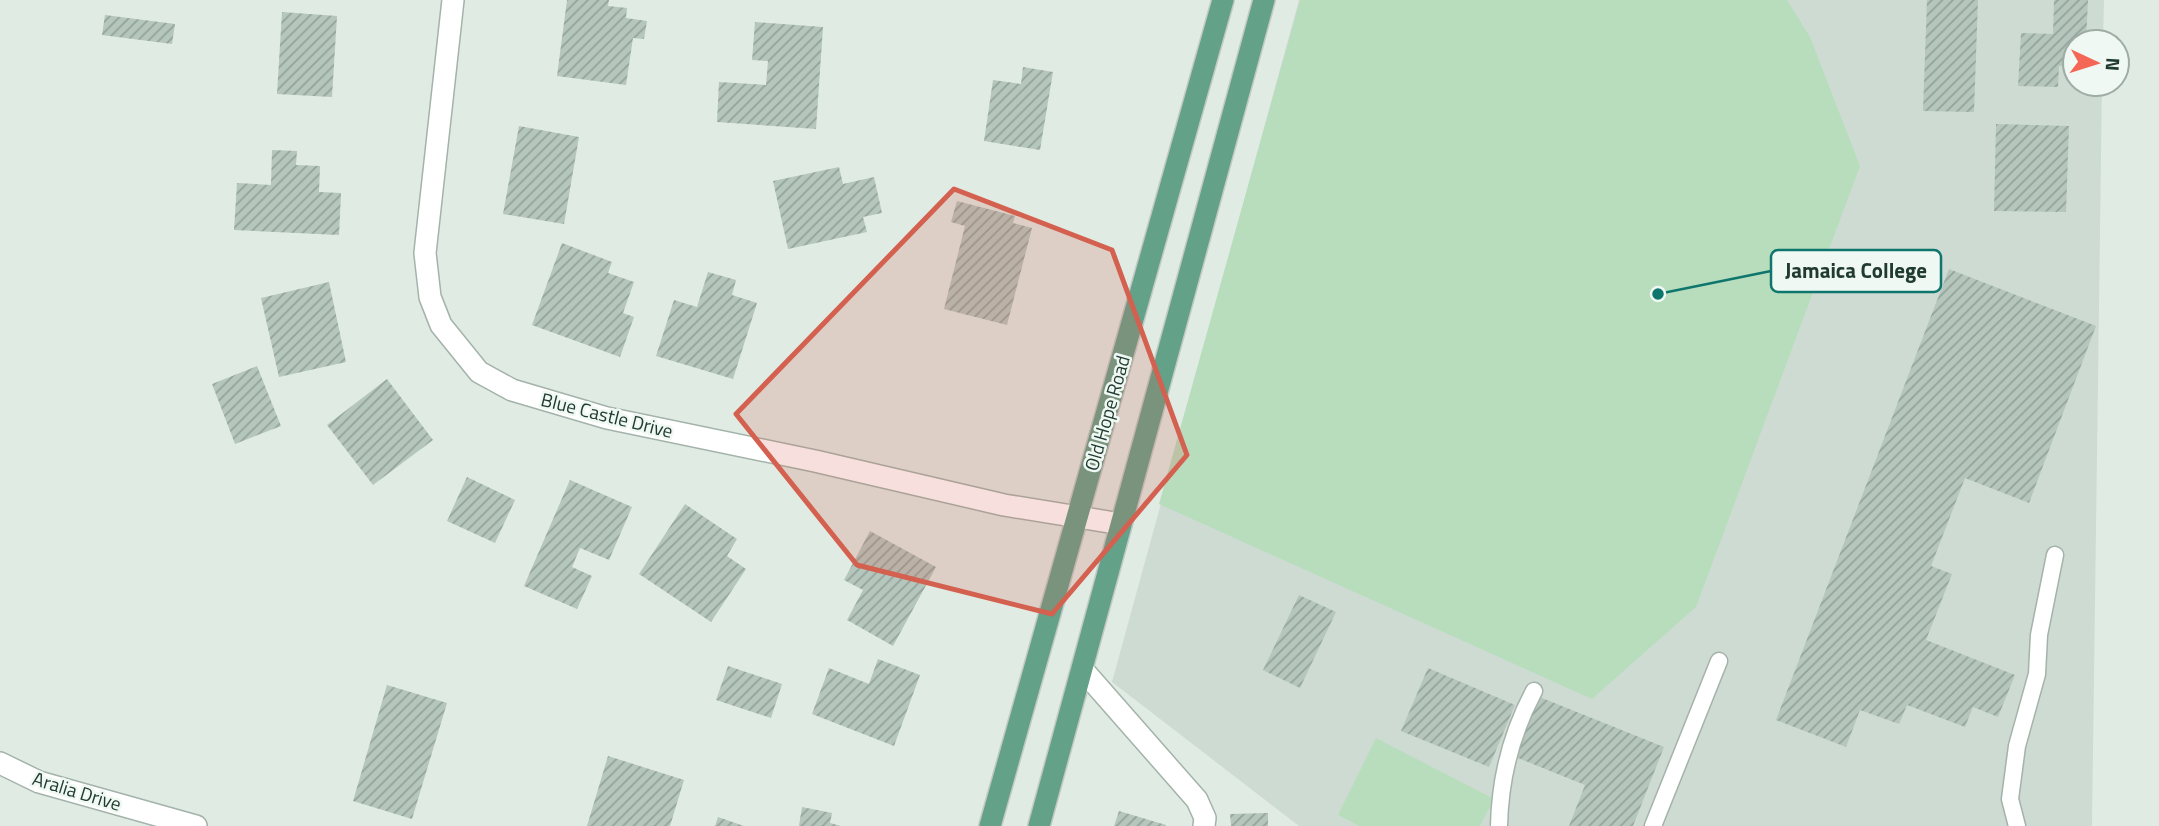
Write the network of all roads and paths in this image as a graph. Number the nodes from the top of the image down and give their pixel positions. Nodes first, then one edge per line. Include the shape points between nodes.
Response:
1 (453, 0) edge
2 (1223, 0) edge
3 (1264, 0) edge
4 (1078, 516) junction
5 (1121, 524) junction
6 (2055, 555) dead end
7 (1719, 661) dead end
8 (1082, 669) junction
9 (1534, 691) dead end
10 (0, 763) edge
11 (170, 822) edge
12 (196, 826) edge
13 (990, 826) edge
14 (1039, 826) edge
15 (1204, 826) edge
16 (1499, 826) edge
17 (1653, 826) edge
18 (2017, 826) edge

1 - 4 street, Blue Castle Drive via 425,253 430,297 441,325 479,372 512,390 607,418 1004,505
2 - 4 main road, Old Hope Road
3 - 5 main road
4 - 5 street, Blue Castle Drive
4 - 13 main road, Old Hope Road
5 - 8 main road
6 - 18 lane via 2039,635 2037,674 2017,746 2010,799
7 - 17 lane
8 - 14 main road
8 - 15 street via 1197,800
9 - 16 lane via 1511,742 1502,780
10 - 11 street, Aralia Drive via 39,782
11 - 12 street, Aralia Drive

